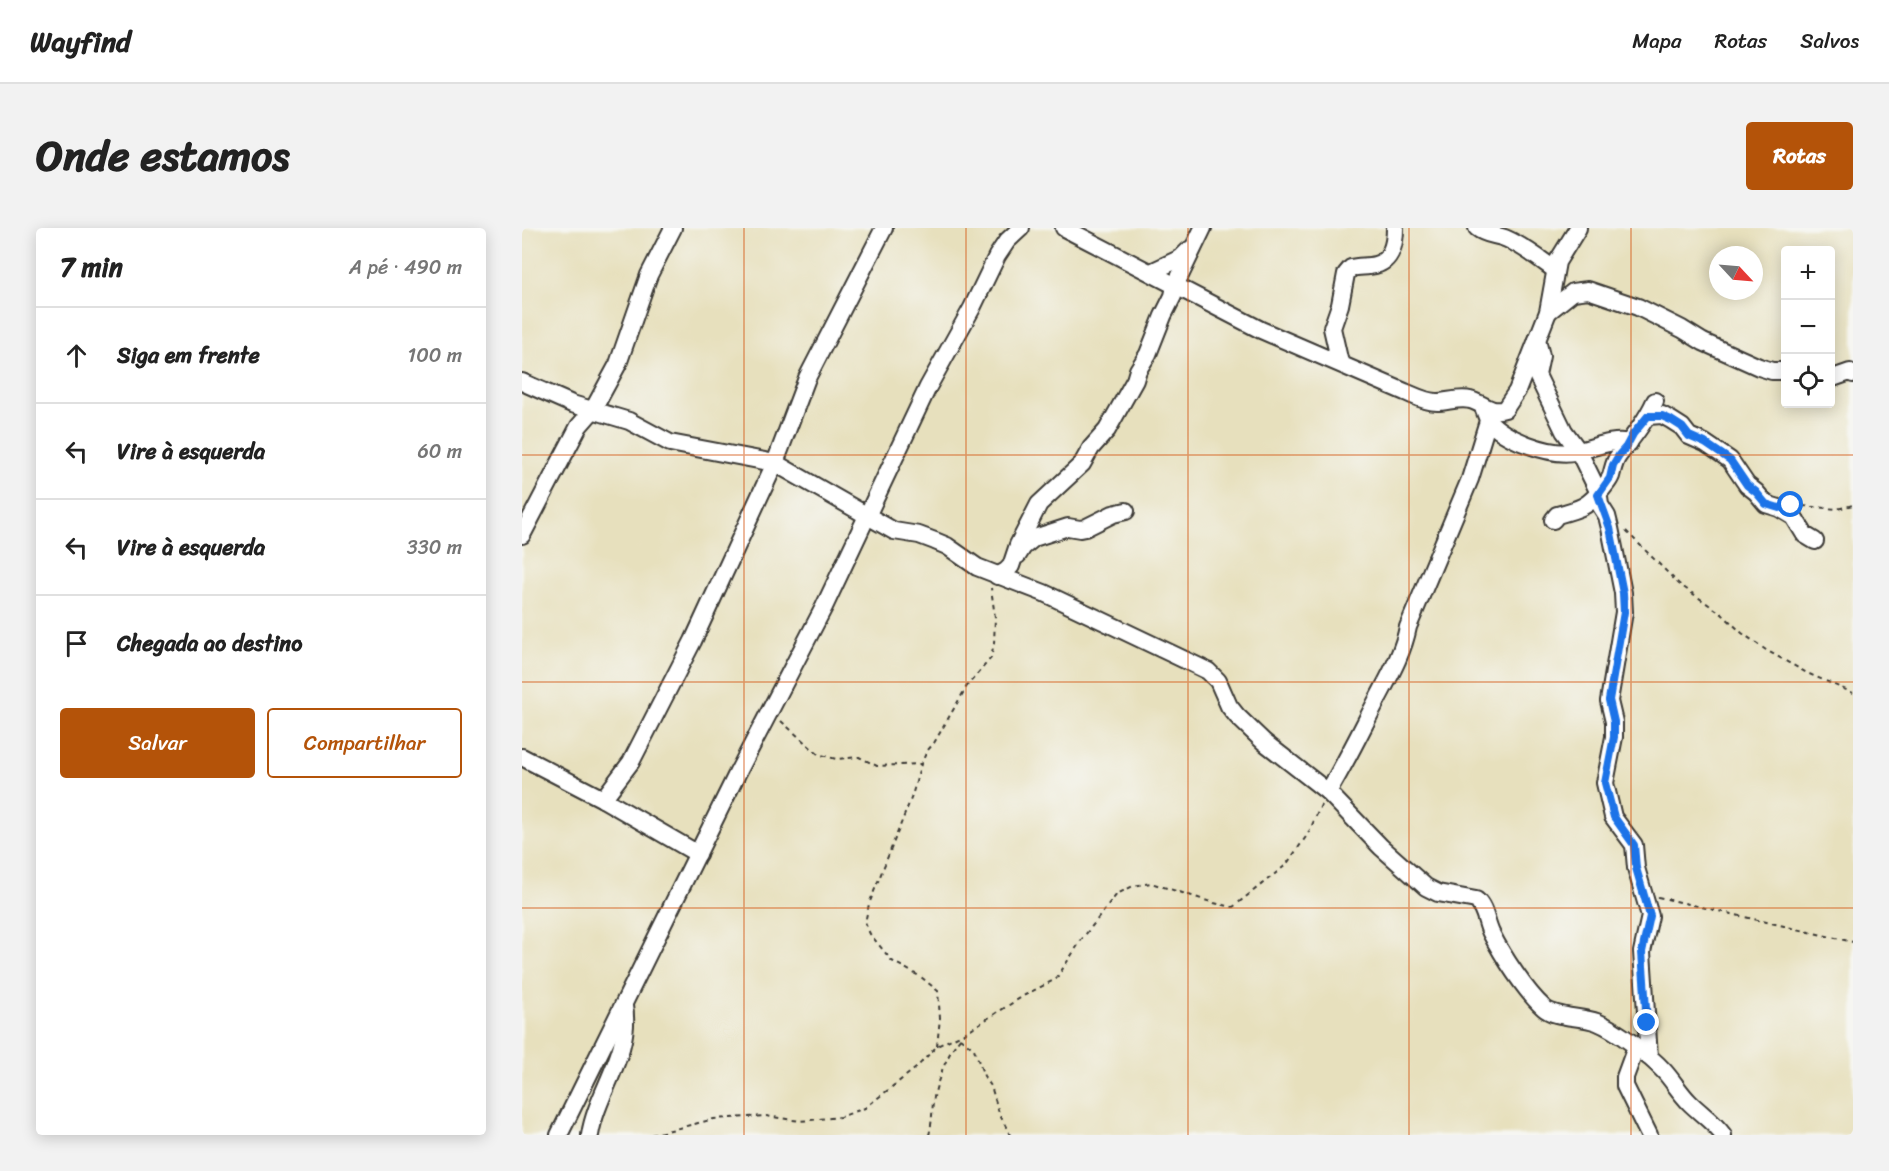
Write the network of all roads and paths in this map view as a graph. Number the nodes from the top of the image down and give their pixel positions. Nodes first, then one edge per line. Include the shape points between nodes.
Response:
1 (673, 228) edge
2 (884, 228) edge
3 (1021, 228) edge
4 (1064, 228) edge
5 (1203, 228) edge
6 (1395, 228) edge
7 (1477, 228) edge
8 (1578, 228) edge
9 (1192, 248) junction
10 (1555, 270) junction
11 (1150, 272) junction
12 (1174, 286) junction
13 (1548, 312) junction
14 (1537, 340) junction
15 (1340, 363) junction
16 (1781, 371) edge
17 (1853, 374) edge
18 (1835, 377) edge
19 (522, 382) edge
20 (572, 404) junction
21 (593, 410) junction
22 (1485, 413) junction
23 (579, 426) junction
24 (1629, 443) junction
25 (1578, 450) junction
26 (775, 463) junction
27 (1598, 495) junction
28 (1853, 505) edge
29 (1779, 508) junction
30 (1126, 511) dead end
31 (1607, 516) junction
32 (866, 517) junction
33 (1553, 520) dead end
34 (522, 536) edge
35 (1815, 541) dead end
36 (1014, 560) junction
37 (991, 574) junction
38 (1853, 693) edge
39 (770, 715) junction
40 (522, 757) edge
41 (921, 764) junction
42 (1328, 792) junction
43 (603, 800) junction
44 (698, 854) junction
45 (1643, 893) junction
46 (1853, 942) edge
47 (624, 1006) junction
48 (966, 1032) junction
49 (960, 1038) junction
50 (937, 1046) junction
51 (1642, 1052) junction
52 (559, 1135) edge
53 (590, 1135) edge
54 (651, 1135) edge
55 (929, 1135) edge
56 (1010, 1135) edge
57 (1649, 1135) edge
58 (1723, 1135) edge

1 - 21 street via 649,275 618,364
2 - 26 street via 807,378
3 - 32 street via 997,256
4 - 11 street
5 - 9 street
6 - 15 street via 1390,254 1383,262 1360,265 1346,274 1332,328
7 - 10 street via 1485,235 1502,236 1518,243
8 - 10 street
9 - 11 street via 1181,258
9 - 12 street
10 - 13 street
11 - 12 street
12 - 15 street via 1261,330
12 - 36 street via 1148,354 1107,430 1082,464 1039,504
13 - 14 street
13 - 16 street via 1573,292 1588,290 1638,308 1759,367
14 - 22 street via 1505,409
14 - 25 street via 1541,356 1537,375 1564,431
15 - 22 street via 1426,401 1468,399
17 - 18 street
19 - 20 street
20 - 21 street
20 - 23 street
21 - 23 street
21 - 26 street via 629,422 670,443
22 - 25 street via 1502,432 1541,450
22 - 42 street via 1474,470 1402,649
23 - 34 street
24 - 25 street
24 - 27 street
24 - 29 street via 1651,408 1725,456 1766,504
25 - 27 street
26 - 32 street
26 - 43 street via 688,651 631,762
27 - 31 street
27 - 33 street
28 - 29 path via 1837,509
29 - 35 street via 1794,517
30 - 36 street via 1085,528 1068,527 1034,538
31 - 38 path via 1678,584 1742,633 1807,673
31 - 45 street via 1624,612 1609,700 1614,737 1605,783 1614,817 1634,845
32 - 37 street via 894,531 935,541
32 - 39 street
36 - 37 street via 1006,572
37 - 41 path via 995,617 991,658 967,686
37 - 42 street via 1044,593 1208,671 1242,722
39 - 41 path via 818,754 836,759 859,757 877,766
39 - 44 street
40 - 43 street
41 - 50 path via 865,923 892,961 938,991
42 - 48 path via 1308,834 1286,866 1233,907 1151,883 1133,886 1118,894 1056,979
42 - 51 street via 1426,887 1480,903 1498,946 1544,1008 1598,1023
43 - 44 street
44 - 47 street
45 - 46 path
45 - 51 street via 1650,916 1642,952
47 - 52 street
47 - 53 street via 624,1039
48 - 49 path
48 - 50 path
49 - 55 path via 942,1073
49 - 56 path via 974,1049
50 - 54 path via 909,1074 865,1108 851,1114 800,1121 766,1116 714,1119
51 - 57 street via 1625,1077 1625,1086
51 - 58 street

